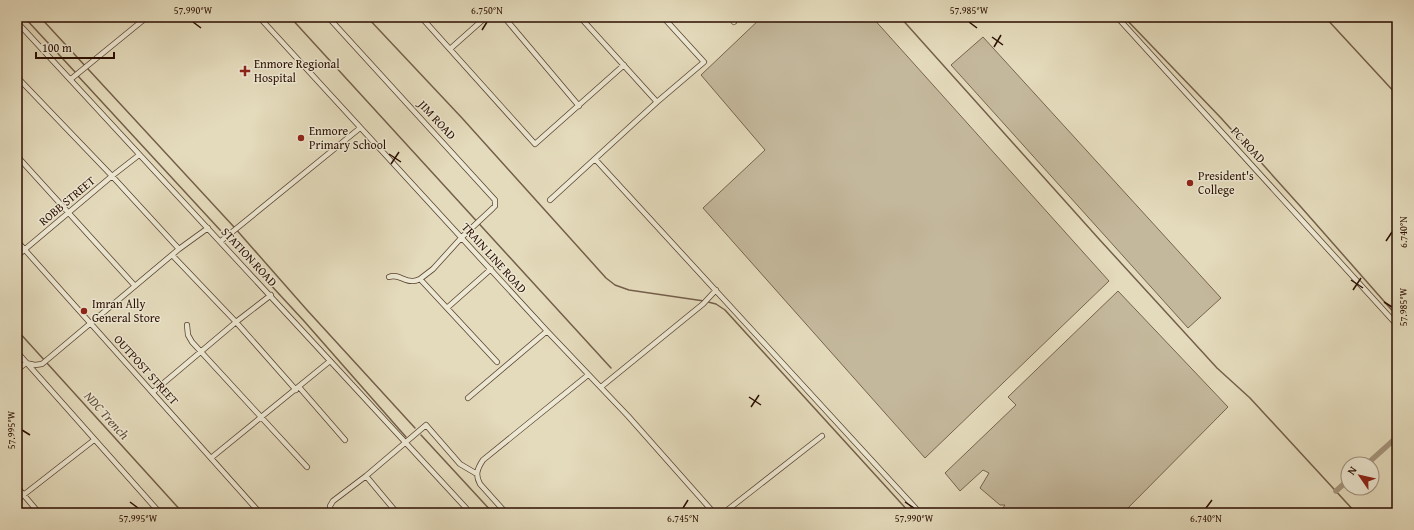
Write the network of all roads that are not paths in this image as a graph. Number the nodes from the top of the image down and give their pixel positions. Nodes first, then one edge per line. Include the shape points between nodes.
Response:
1 (147, 17) edge
2 (259, 17) edge
3 (328, 17) edge
4 (420, 17) edge
5 (486, 17) edge
6 (504, 17) edge
7 (580, 17) edge
8 (663, 17) edge
9 (730, 17) edge
10 (1117, 17) edge
11 (17, 22) edge
12 (734, 22) dead end
13 (450, 49) junction
14 (624, 65) junction
15 (17, 77) edge
16 (71, 80) junction
17 (657, 102) junction
18 (579, 106) junction
19 (360, 128) junction
20 (139, 155) junction
21 (17, 156) edge
22 (595, 159) junction
23 (112, 176) junction
24 (550, 200) dead end
25 (69, 213) junction
26 (208, 228) junction
27 (462, 237) junction
28 (17, 241) edge
29 (220, 241) junction
30 (179, 249) junction
31 (25, 250) junction
32 (172, 255) junction
33 (17, 256) edge
34 (491, 269) junction
35 (389, 277) dead end
36 (420, 279) junction
37 (135, 286) junction
38 (716, 290) junction
39 (271, 295) junction
40 (447, 308) junction
41 (236, 322) junction
42 (91, 323) junction
43 (186, 325) dead end
44 (1397, 325) edge
45 (547, 331) junction
46 (201, 351) junction
47 (17, 352) edge
48 (330, 361) junction
49 (497, 362) dead end
50 (26, 363) junction
51 (17, 370) edge
52 (588, 375) junction
53 (601, 387) junction
54 (297, 388) junction
55 (153, 392) junction
56 (468, 398) dead end
57 (261, 418) junction
58 (822, 436) dead end
59 (94, 440) junction
60 (345, 440) dead end
61 (406, 442) junction
62 (212, 458) junction
63 (307, 467) dead end
64 (477, 474) junction
65 (366, 476) junction
66 (17, 487) edge
67 (23, 495) junction
68 (17, 500) edge
69 (466, 508) dead end
70 (39, 513) edge
71 (160, 513) edge
72 (260, 513) edge
73 (331, 513) edge
74 (397, 513) edge
75 (506, 513) edge
76 (714, 513) edge
77 (721, 513) edge
78 (872, 513) edge
79 (882, 513) edge
80 (920, 513) edge

1 - 16 street
2 - 19 street, TRAIN LINE ROAD
3 - 27 street, JIM ROAD via 495,200 495,206
4 - 13 street
5 - 13 street
6 - 18 street
7 - 14 street
8 - 17 street via 704,62
9 - 12 street
10 - 44 street, PC ROAD
11 - 16 street, STATION ROAD
13 - 18 street via 535,144
14 - 17 street
14 - 18 street
15 - 23 street
16 - 20 street, STATION ROAD
17 - 22 street
19 - 27 street, TRAIN LINE ROAD
19 - 29 street
20 - 23 street, ROBB STREET
20 - 26 street, STATION ROAD
21 - 25 street
22 - 24 street
22 - 38 street
23 - 25 street, ROBB STREET
23 - 30 street
25 - 31 street, ROBB STREET
25 - 37 street
26 - 29 street, STATION ROAD
26 - 30 street
27 - 34 street, TRAIN LINE ROAD
27 - 36 street, JIM ROAD via 433,269
28 - 31 street, OUTPOST STREET
29 - 39 street, STATION ROAD
30 - 32 street
31 - 33 street, ROBB STREET
31 - 42 street, OUTPOST STREET
32 - 37 street
32 - 41 street
34 - 40 street
34 - 45 street, TRAIN LINE ROAD
35 - 36 street via 393,275 413,281
36 - 40 street
37 - 42 street
38 - 53 street via 703,304
38 - 80 street
39 - 41 street
39 - 48 street, STATION ROAD
40 - 49 street
41 - 46 street
41 - 54 street
42 - 50 street via 45,363
42 - 55 street, OUTPOST STREET
43 - 46 street via 188,335
45 - 52 street, TRAIN LINE ROAD
45 - 56 street
46 - 55 street
46 - 57 street
47 - 50 street
48 - 54 street
48 - 61 street, STATION ROAD
50 - 51 street
50 - 59 street
52 - 53 street, TRAIN LINE ROAD
52 - 64 street via 483,460
53 - 76 street, TRAIN LINE ROAD
54 - 57 street
54 - 60 street
55 - 62 street, OUTPOST STREET
57 - 62 street
57 - 63 street
58 - 77 street
59 - 67 street
59 - 71 street
61 - 64 street via 426,425 460,464
61 - 65 street
61 - 69 street, STATION ROAD
62 - 72 street, OUTPOST STREET
64 - 75 street via 480,484
65 - 73 street via 333,501 330,506
65 - 74 street
66 - 67 street
67 - 68 street
67 - 70 street
78 - 79 street

